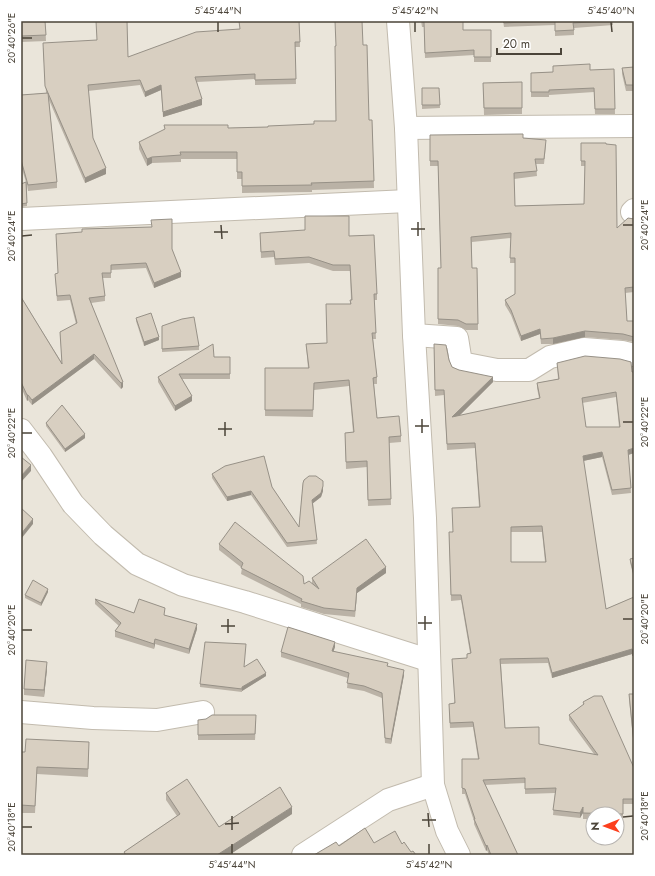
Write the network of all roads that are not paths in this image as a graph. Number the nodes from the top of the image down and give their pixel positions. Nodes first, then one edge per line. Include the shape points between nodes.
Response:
1 (398, 21) edge
2 (634, 126) edge
3 (406, 128) junction
4 (408, 201) junction
5 (21, 219) edge
6 (414, 335) junction
7 (634, 355) edge
8 (21, 430) edge
9 (428, 660) junction
10 (21, 712) edge
11 (203, 712) dead end
12 (433, 785) junction
13 (303, 855) edge
14 (459, 855) edge

1 - 3 street
2 - 3 street
3 - 4 street
4 - 5 street
4 - 6 street
6 - 7 street via 456,338 461,362 498,370 529,370 550,357 584,349
6 - 9 street via 425,518
8 - 9 street via 73,504 103,535 137,564 183,585
9 - 12 street
10 - 11 street via 157,720
12 - 13 street via 388,800
12 - 14 street via 447,831

